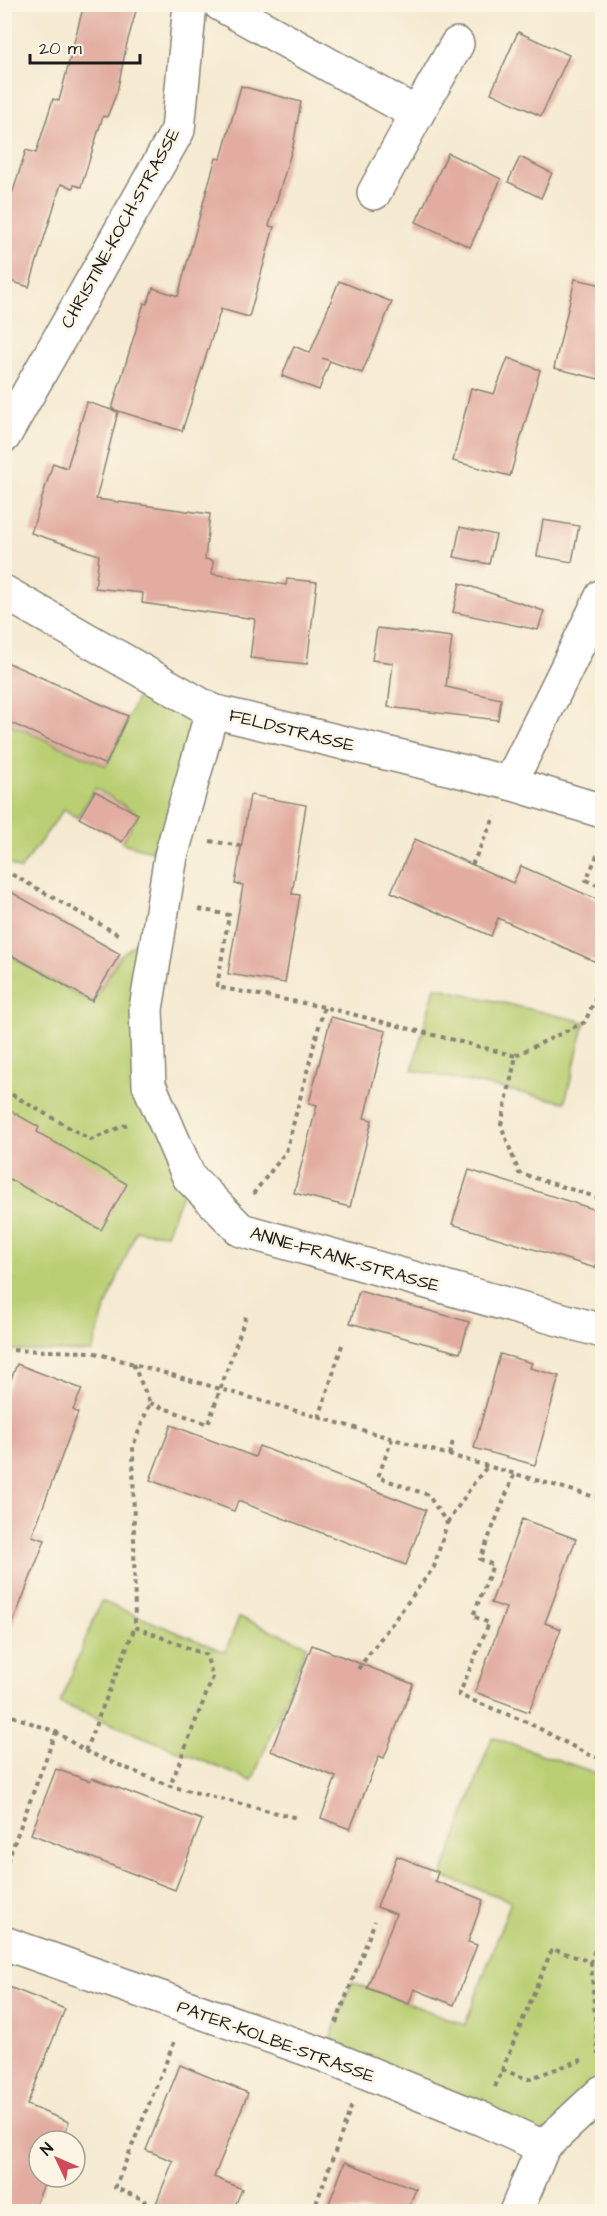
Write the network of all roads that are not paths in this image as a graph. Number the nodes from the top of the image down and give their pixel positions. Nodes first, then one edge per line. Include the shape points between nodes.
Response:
1 (190, 4) edge
2 (220, 4) edge
3 (457, 44) dead end
4 (417, 114) junction
5 (374, 193) dead end
6 (4, 436) edge
7 (4, 592) edge
8 (603, 596) edge
9 (212, 711) junction
10 (510, 783) junction
11 (603, 811) edge
12 (603, 1331) edge
13 (4, 1943) edge
14 (603, 2092) edge
15 (543, 2147) junction
16 (516, 2211) edge

1 - 6 street, CHRISTINE-KOCH-STRASSE via 178,130
2 - 4 street
3 - 4 street
4 - 5 street
7 - 9 street, FELDSTRASSE
8 - 10 street
9 - 10 street, FELDSTRASSE
9 - 12 street, ANNE-FRANK-STRASSE via 171,856 146,1009 149,1085 189,1177 241,1230
10 - 11 street, FELDSTRASSE
13 - 15 street, PATER-KOLBE-STRASSE via 324,2055
14 - 15 street
15 - 16 street

